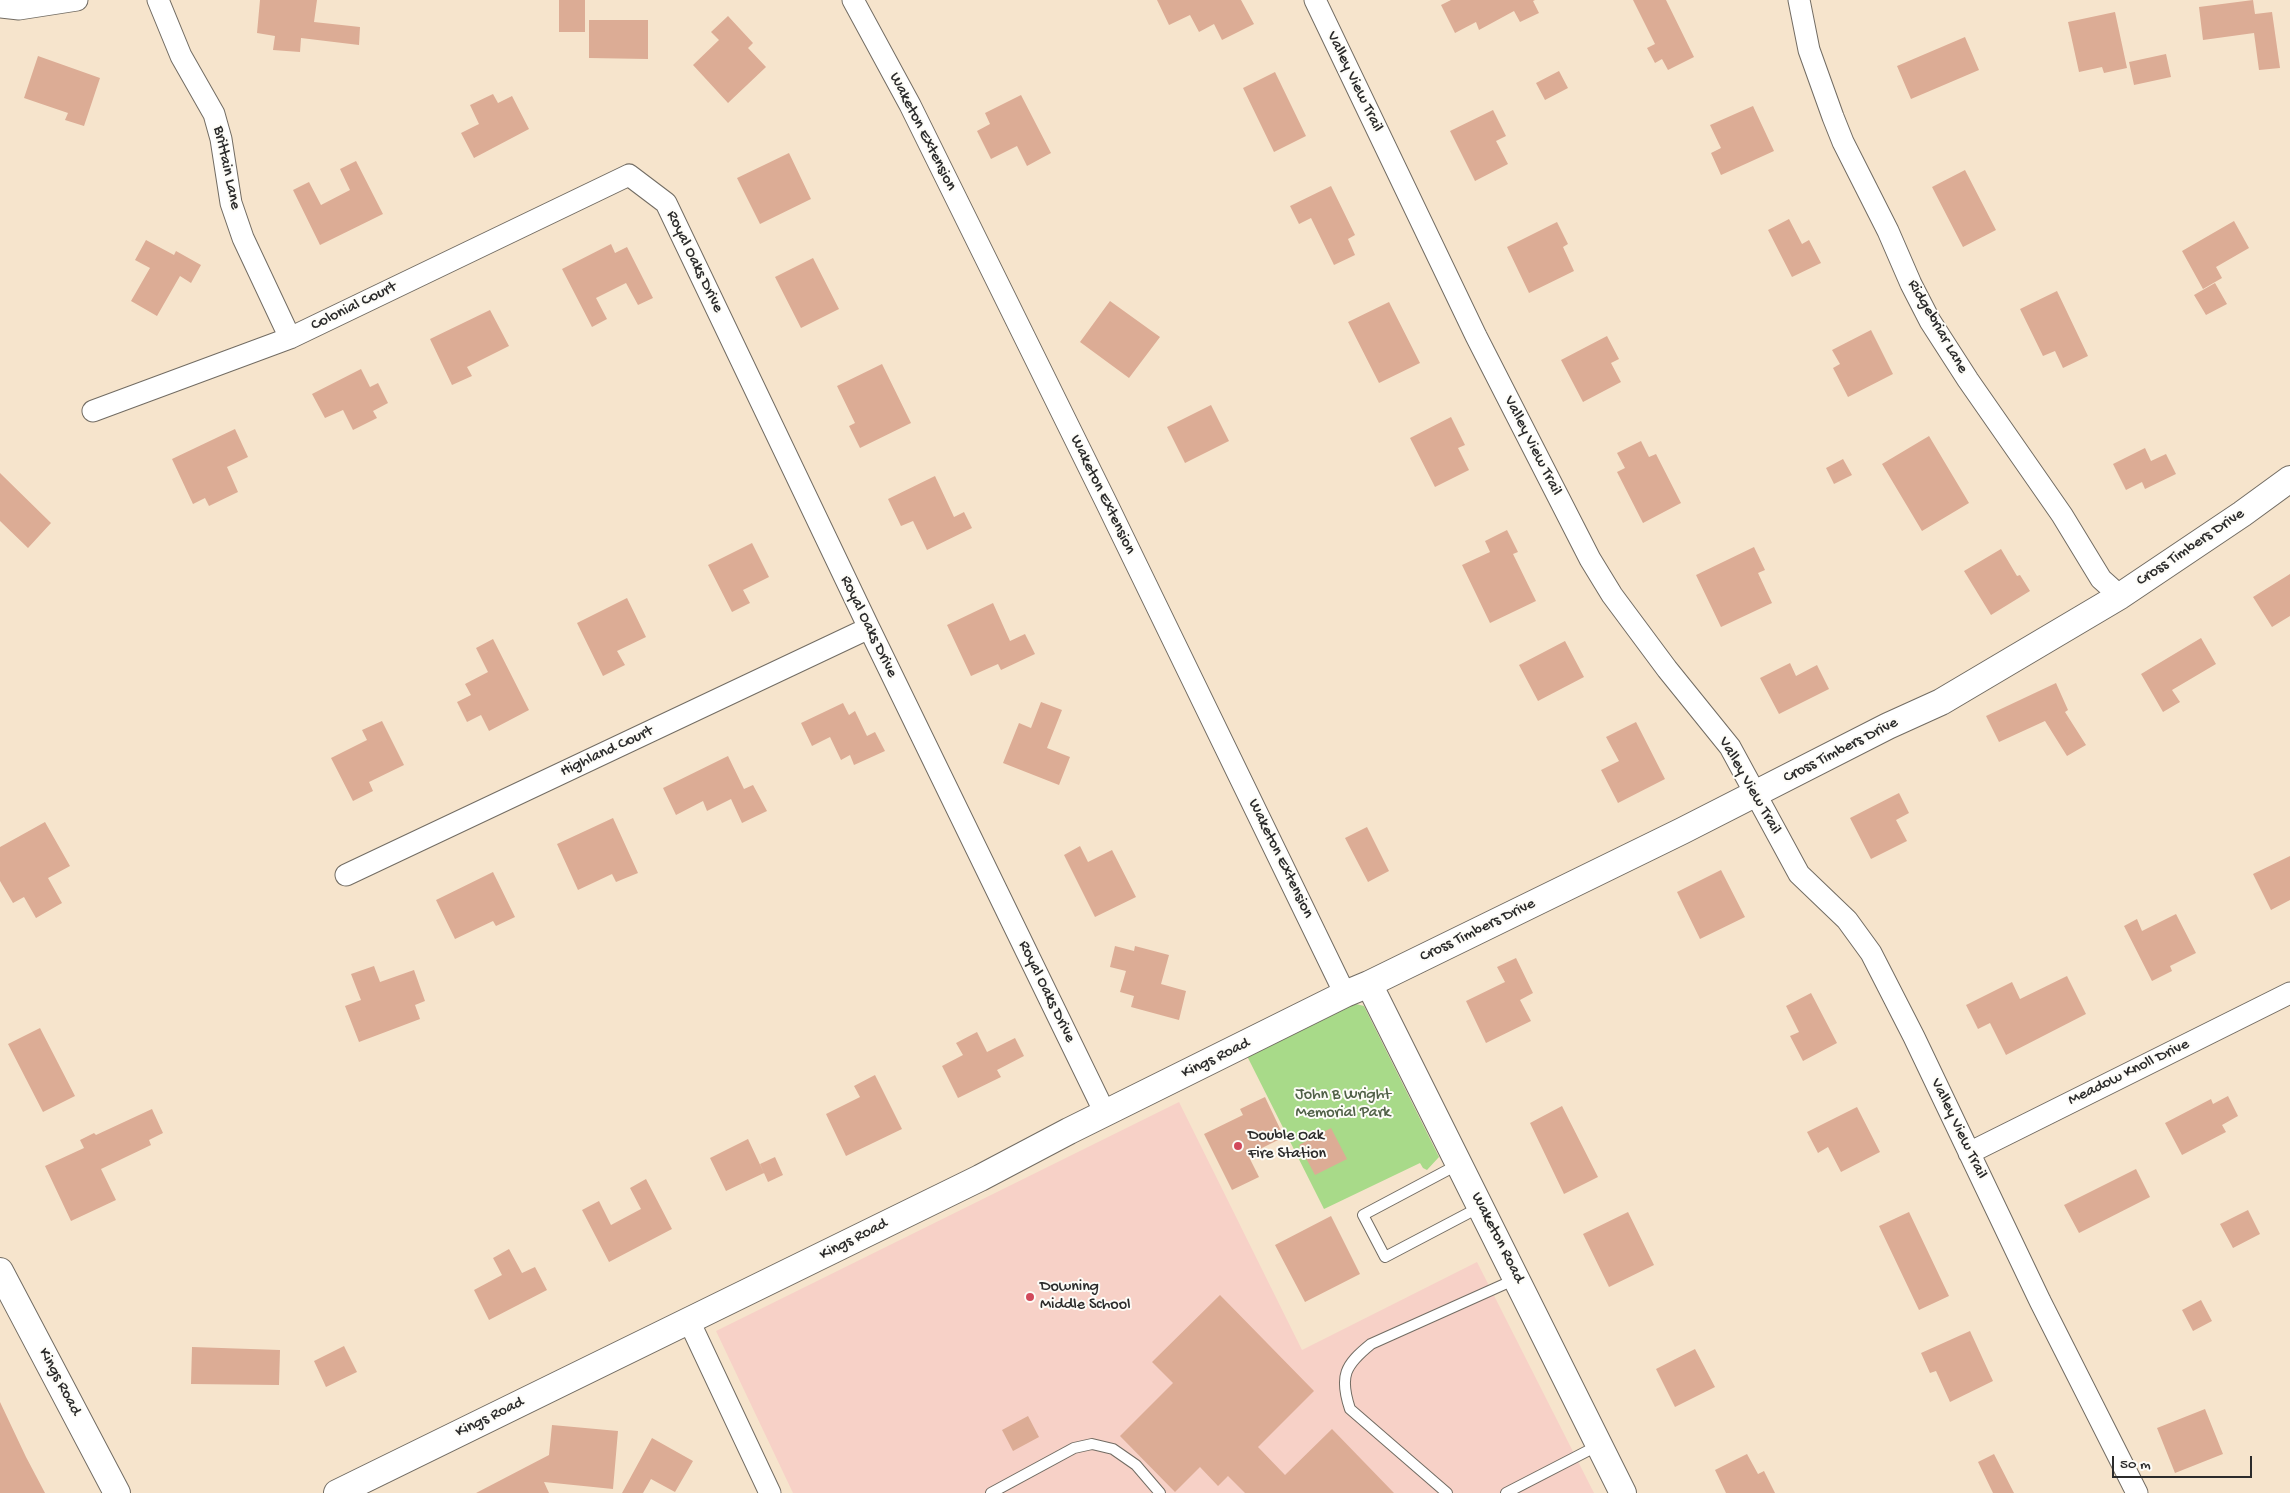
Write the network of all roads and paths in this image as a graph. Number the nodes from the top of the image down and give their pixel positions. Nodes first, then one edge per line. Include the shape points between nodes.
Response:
1 (78, 0) edge
2 (158, 0) edge
3 (853, 0) edge
4 (1315, 0) edge
5 (1799, 0) edge
6 (0, 8) edge
7 (608, 185) joint
8 (290, 338) junction
9 (93, 411) dead end
10 (2290, 479) edge
11 (2120, 596) junction
12 (869, 628) junction
13 (1755, 794) junction
14 (346, 875) dead end
15 (1369, 984) junction
16 (2290, 993) edge
17 (1344, 994) junction
18 (1105, 1113) junction
19 (1969, 1152) junction
20 (1460, 1164) junction
21 (1480, 1206) junction
22 (0, 1271) edge
23 (1517, 1279) junction
24 (689, 1321) junction
25 (1599, 1445) junction
26 (1519, 1490) edge
27 (999, 1491) edge
28 (117, 1493) edge
29 (337, 1493) edge
30 (770, 1493) edge
31 (1160, 1493) edge
32 (1447, 1493) edge
33 (1506, 1493) edge
34 (1623, 1493) edge
35 (2137, 1493) edge

1 - 6 street via 19,9
2 - 8 street, Brittain Lane via 181,56 214,114 231,203 243,238
3 - 17 street, Waketon Extension via 910,105
4 - 13 street, Valley View Trail via 1476,336 1590,559 1612,595 1667,669 1730,747
5 - 11 street, Ridgebriar Lane via 1809,50 1836,126 1888,230 1910,284 1968,380 2062,515 2101,579
7 - 8 street, Colonial Court
7 - 12 street, Royal Oaks Drive via 629,175 666,203
8 - 9 street, Colonial Court
10 - 11 street, Cross Timbers Drive
11 - 13 street, Cross Timbers Drive via 1941,702
12 - 14 street, Highland Court
12 - 18 street, Royal Oaks Drive
13 - 15 street, Cross Timbers Drive
13 - 19 street, Valley View Trail via 1799,874 1847,920 1871,953
15 - 17 street, Kings Road
15 - 20 street, Waketon Road
16 - 19 street, Meadow Knoll Drive
17 - 18 street, Kings Road
18 - 24 street, Kings Road
19 - 35 street, Valley View Trail
20 - 21 street, Waketon Road
20 - 21 lane via 1363,1216 1385,1257
21 - 23 street, Waketon Road
22 - 28 street, Kings Road
23 - 25 street, Waketon Road
23 - 32 lane via 1371,1344 1355,1357 1347,1372 1344,1390 1350,1409
24 - 29 street, Kings Road
24 - 30 street
25 - 26 lane
25 - 34 street, Waketon Road
26 - 33 lane
27 - 31 lane via 1074,1448 1092,1444 1113,1449 1136,1465

